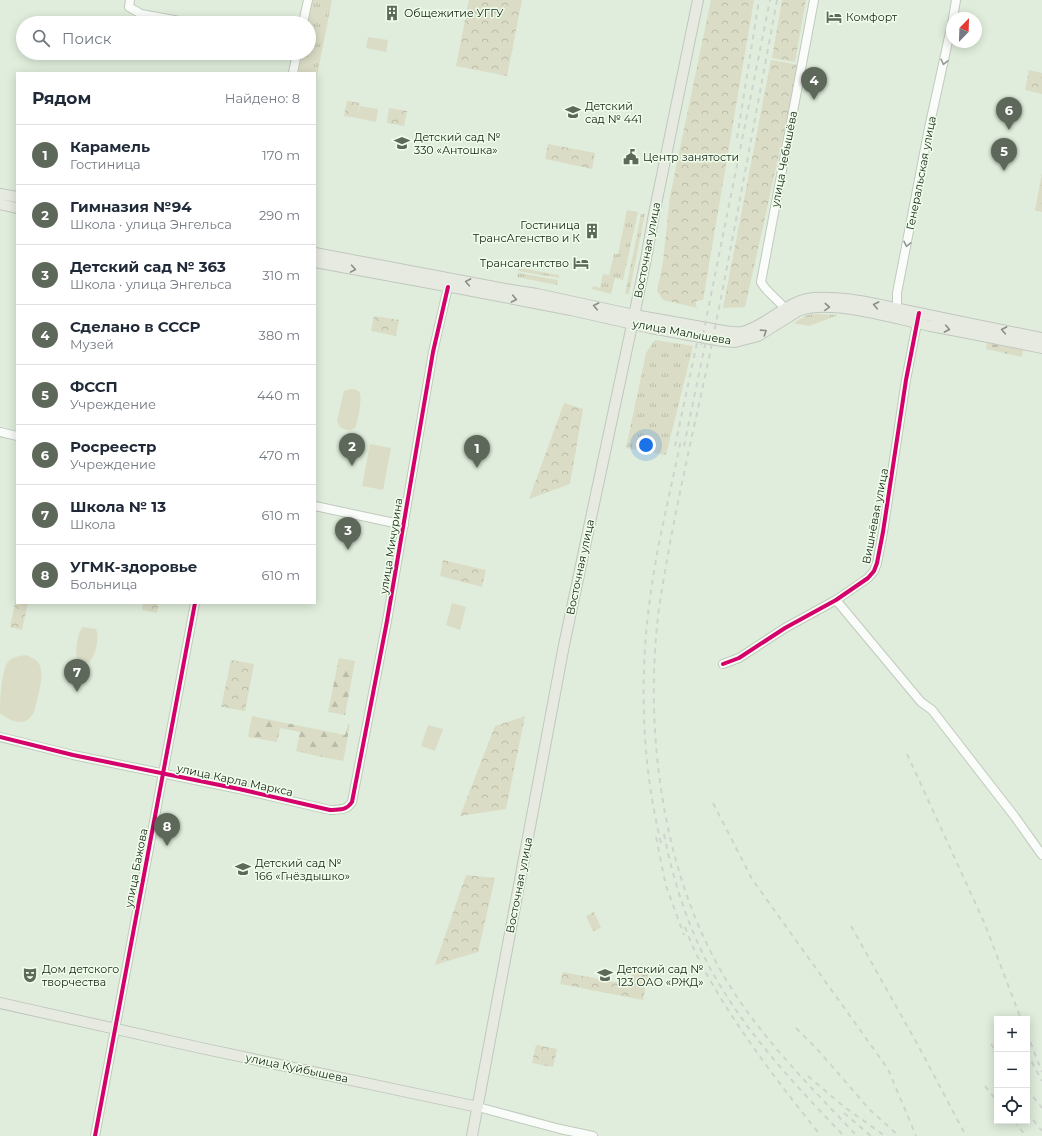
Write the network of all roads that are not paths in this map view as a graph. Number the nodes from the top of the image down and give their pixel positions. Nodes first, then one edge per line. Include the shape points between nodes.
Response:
1 (130, 0) edge
2 (308, 0) edge
3 (698, 0) edge
4 (814, 0) edge
5 (956, 0) edge
6 (954, 12) edge
7 (152, 16) edge
8 (305, 16) edge
9 (947, 48) edge
10 (296, 60) edge
11 (293, 72) edge
12 (0, 194) edge
13 (16, 197) edge
14 (0, 204) edge
15 (16, 208) edge
16 (316, 253) edge
17 (316, 262) edge
18 (448, 287) junction
19 (785, 309) junction
20 (897, 309) junction
21 (918, 318) junction
22 (633, 319) junction
23 (905, 320) junction
24 (1042, 338) edge
25 (1042, 348) edge
26 (0, 432) edge
27 (16, 436) edge
28 (316, 506) edge
29 (404, 525) junction
30 (836, 600) junction
31 (195, 604) edge
32 (723, 664) dead end
33 (0, 737) edge
34 (162, 774) junction
35 (349, 807) joint
36 (1042, 855) edge
37 (0, 1003) edge
38 (115, 1028) junction
39 (478, 1107) junction
40 (95, 1136) edge
41 (472, 1136) edge
42 (593, 1136) edge

1 - 7 street via 129,7 141,14
2 - 8 street
3 - 22 main road, Восточная улица
4 - 19 street, улица Чебышёва via 761,282
5 - 6 street
9 -> 20 street, Генеральская улица via 897,293
10 - 11 street
12 - 13 main road
14 - 15 main road
22 -> 16 main road, улица Малышева via 537,294
17 -> 18 main road, улица Малышева
18 -> 22 main road, улица Малышева
18 - 29 street, улица Мичурина via 432,356
20 -> 19 main road, улица Малышева via 822,298 801,301
19 - 22 main road, улица Малышева via 754,327 736,332
20 - 21 main road, улица Малышева
20 - 23 street
21 - 23 main road, улица Малышева
24 -> 21 main road, улица Малышева
21 -> 25 main road, улица Малышева
21 - 30 street, Вишнёвая улица via 877,563 868,578
22 -> 23 main road, улица Малышева via 651,328 735,342 758,336 798,311 814,307 839,308
22 - 39 main road, Восточная улица via 559,668
26 - 27 street
28 - 29 street
29 - 35 street, улица Мичурина via 381,657
30 - 32 street, Вишнёвая улица via 785,628 739,658
30 - 36 street via 921,702 932,710
31 - 34 street, улица Бажова
33 - 34 street, улица Карла Маркса
34 - 35 street, улица Карла Маркса via 330,810
34 - 38 street, улица Бажова
37 - 38 main road, улица Куйбышева
38 - 39 main road, улица Куйбышева
38 - 40 street, улица Бажова
39 - 41 main road, Восточная улица
39 - 42 street, улица Куйбышева

